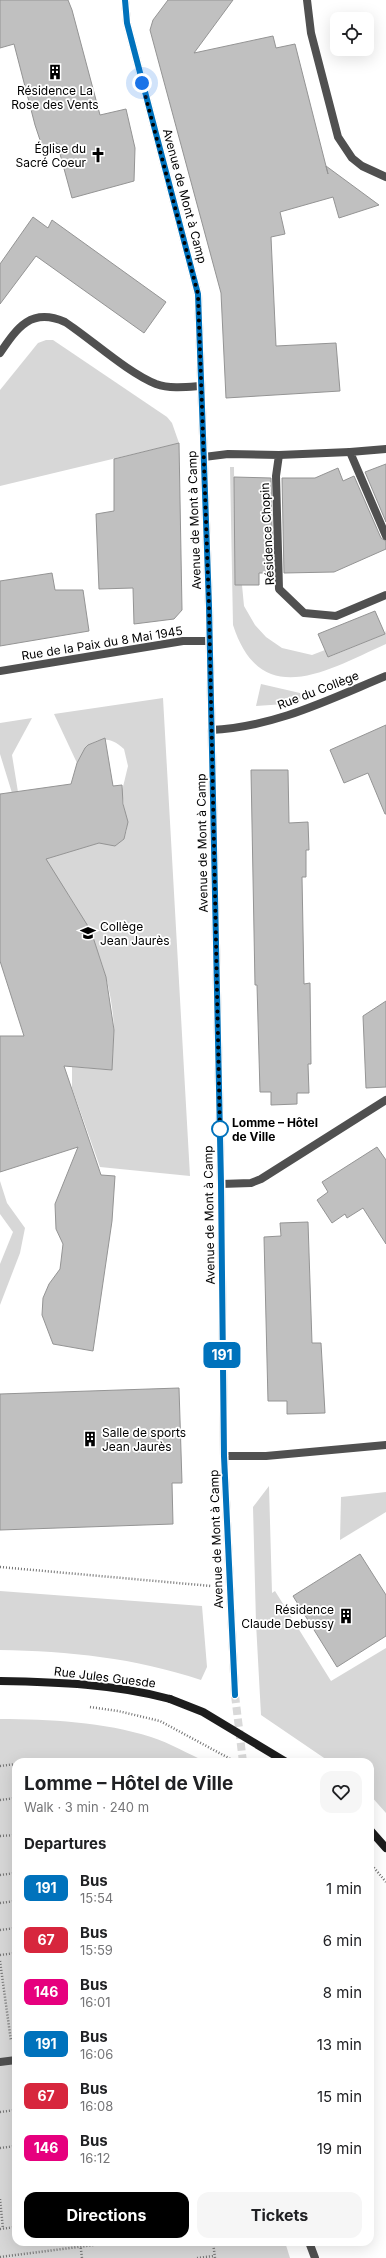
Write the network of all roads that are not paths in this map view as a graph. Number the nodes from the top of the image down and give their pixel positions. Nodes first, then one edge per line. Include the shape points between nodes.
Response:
1 (125, 0) edge
2 (306, 0) edge
3 (386, 178) edge
4 (0, 353) edge
5 (202, 386) junction
6 (386, 449) edge
7 (350, 452) junction
8 (279, 455) junction
9 (204, 456) junction
10 (386, 536) edge
11 (386, 595) edge
12 (209, 641) junction
13 (0, 671) edge
14 (386, 676) edge
15 (211, 730) junction
16 (386, 1100) edge
17 (221, 1184) junction
18 (386, 1445) edge
19 (224, 1456) junction
20 (0, 1681) edge
21 (235, 1695) tunnel mouth
22 (279, 1758) edge
23 (374, 1834) edge
24 (386, 1848) edge
25 (12, 2060) edge
26 (0, 2062) edge
27 (310, 2246) edge
28 (315, 2258) edge

1 - 5 street, Avenue de Mont à Camp via 127,23 198,294
2 - 3 street via 311,33 338,137 357,162
4 - 5 street via 15,331 24,323 37,317 50,317 65,322 140,376 156,384
5 - 9 street, Avenue de Mont à Camp
6 - 7 street
7 - 8 street
7 - 10 street
8 - 9 street
8 - 11 street, Résidence Chopin via 276,476 279,589 304,613 336,616
9 - 12 street, Avenue de Mont à Camp
12 - 13 street, Rue de la Paix du 8 Mai 1945 via 183,641
12 - 15 street, Avenue de Mont à Camp
14 - 15 street, Rue du Collège via 296,714 236,729
15 - 17 street, Avenue de Mont à Camp
16 - 17 street via 261,1179 251,1183
17 - 19 street, Avenue de Mont à Camp
18 - 19 street via 266,1456
19 - 21 street, Avenue de Mont à Camp
20 - 22 street, Rue Jules Guesde, bridge via 45,1681 107,1687 170,1699 203,1712
23 - 24 street
25 - 26 street
27 - 28 street

